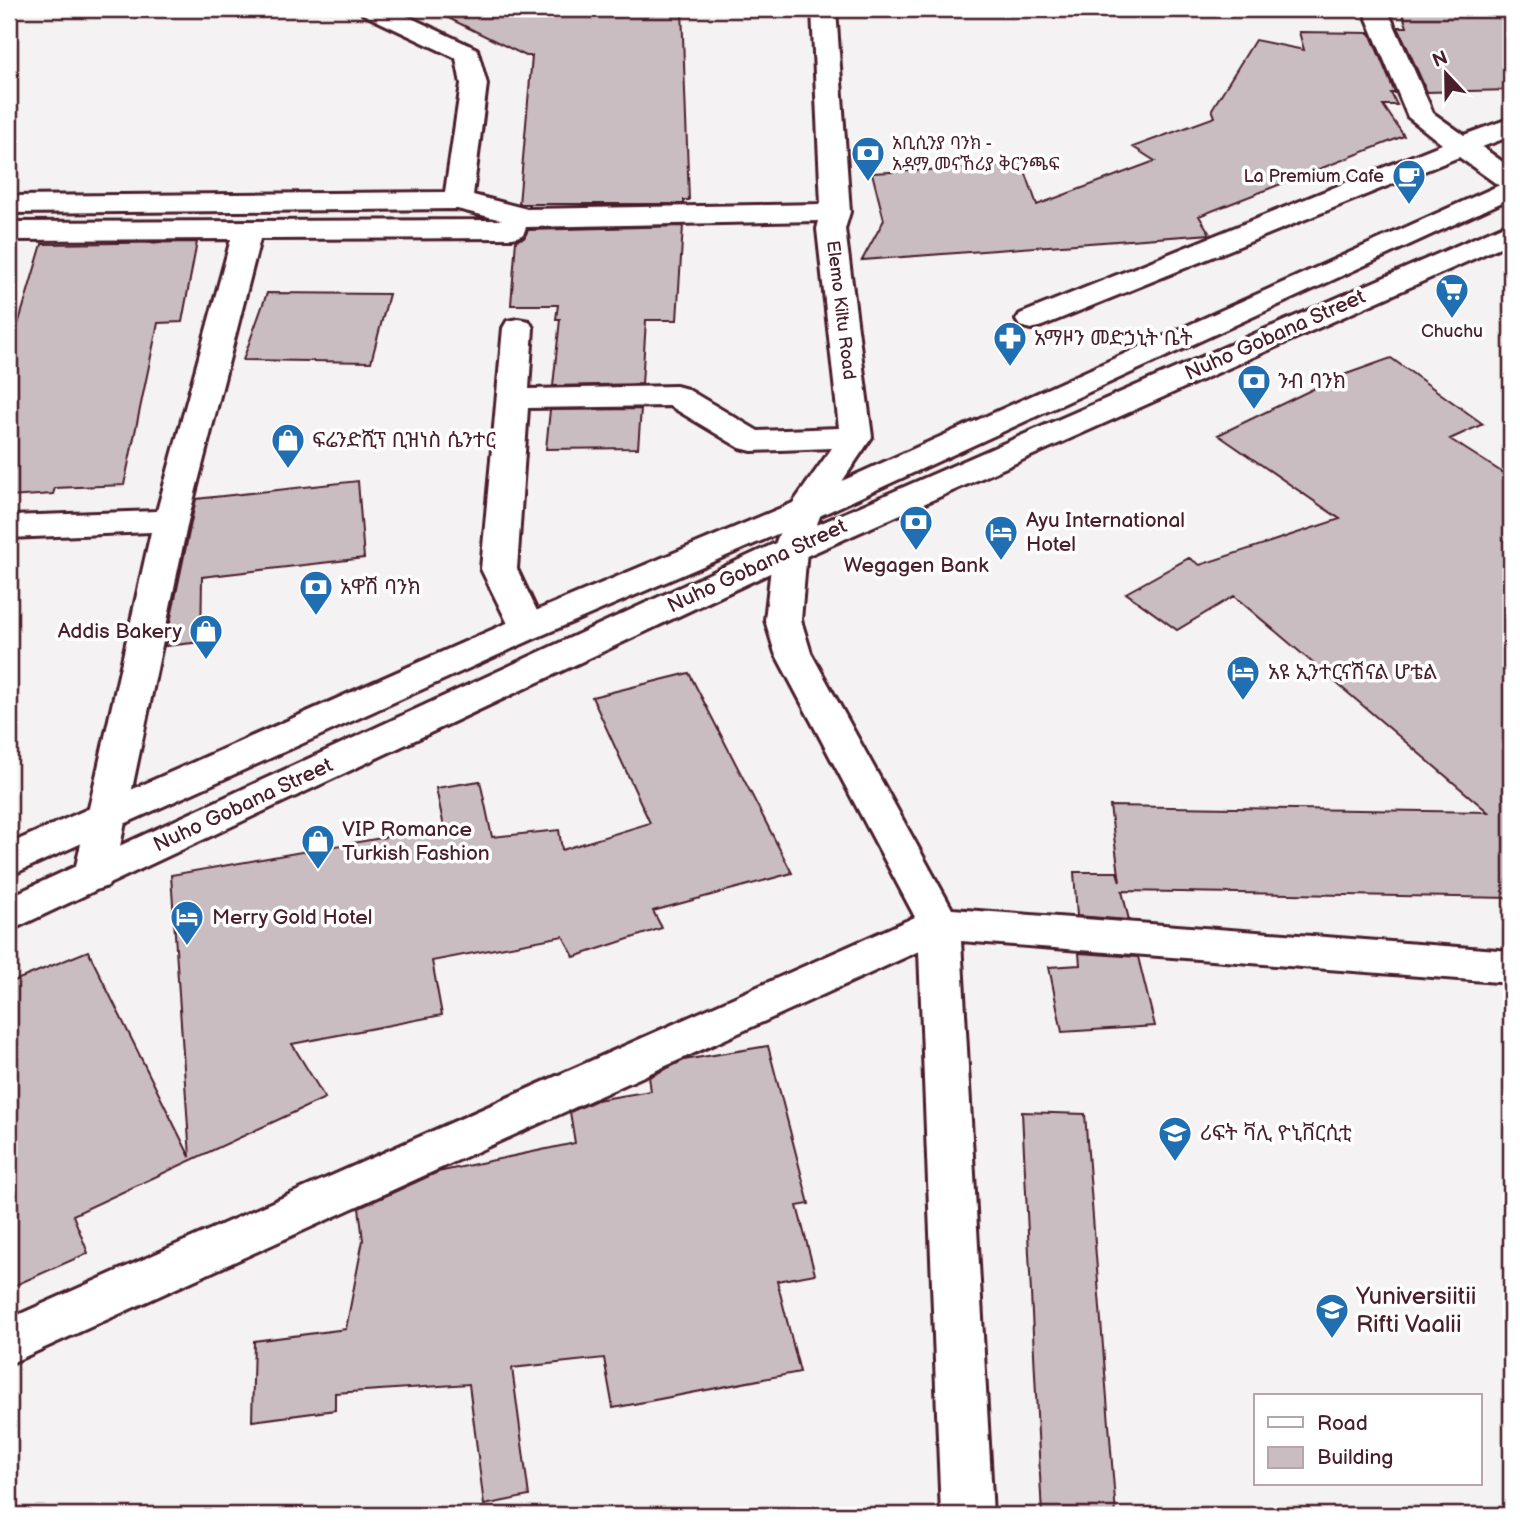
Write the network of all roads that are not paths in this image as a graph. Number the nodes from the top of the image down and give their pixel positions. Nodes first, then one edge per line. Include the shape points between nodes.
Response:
1 (372, 9) edge
2 (824, 9) edge
3 (1375, 9) edge
4 (1511, 126) edge
5 (1459, 147) junction
6 (1511, 181) edge
7 (1511, 188) edge
8 (458, 200) junction
9 (9, 204) edge
10 (833, 220) junction
11 (248, 229) junction
12 (1511, 230) edge
13 (9, 231) edge
14 (1031, 320) dead end
15 (518, 328) dead end
16 (513, 398) junction
17 (856, 437) junction
18 (805, 510) junction
19 (171, 521) junction
20 (9, 527) edge
21 (790, 550) junction
22 (527, 628) junction
23 (105, 820) junction
24 (9, 861) edge
25 (94, 875) junction
26 (9, 915) edge
27 (939, 924) junction
28 (1511, 967) edge
29 (9, 1342) edge
30 (967, 1515) edge

1 - 8 street via 468,54 474,84
2 - 10 street, Elemo Kiltu Road
3 - 5 street via 1421,117
4 - 5 street
5 - 6 street
5 - 14 street
7 - 18 street, Nuho Gobana Street
8 - 9 street
8 - 10 street via 526,218
10 - 11 street
10 - 17 street, Elemo Kiltu Road
11 - 13 street
11 - 19 street
12 - 21 street, Nuho Gobana Street
15 - 16 street
16 - 17 street via 676,396 752,441
16 - 22 street via 499,569
17 - 18 street
18 - 21 street
18 - 22 street, Nuho Gobana Street
19 - 20 street
19 - 23 street
21 - 25 street, Nuho Gobana Street
21 - 27 street via 783,620 793,653
22 - 23 street, Nuho Gobana Street
23 - 24 street, Nuho Gobana Street
23 - 25 street
25 - 26 street, Nuho Gobana Street
27 - 28 street
27 - 29 street
27 - 30 street

